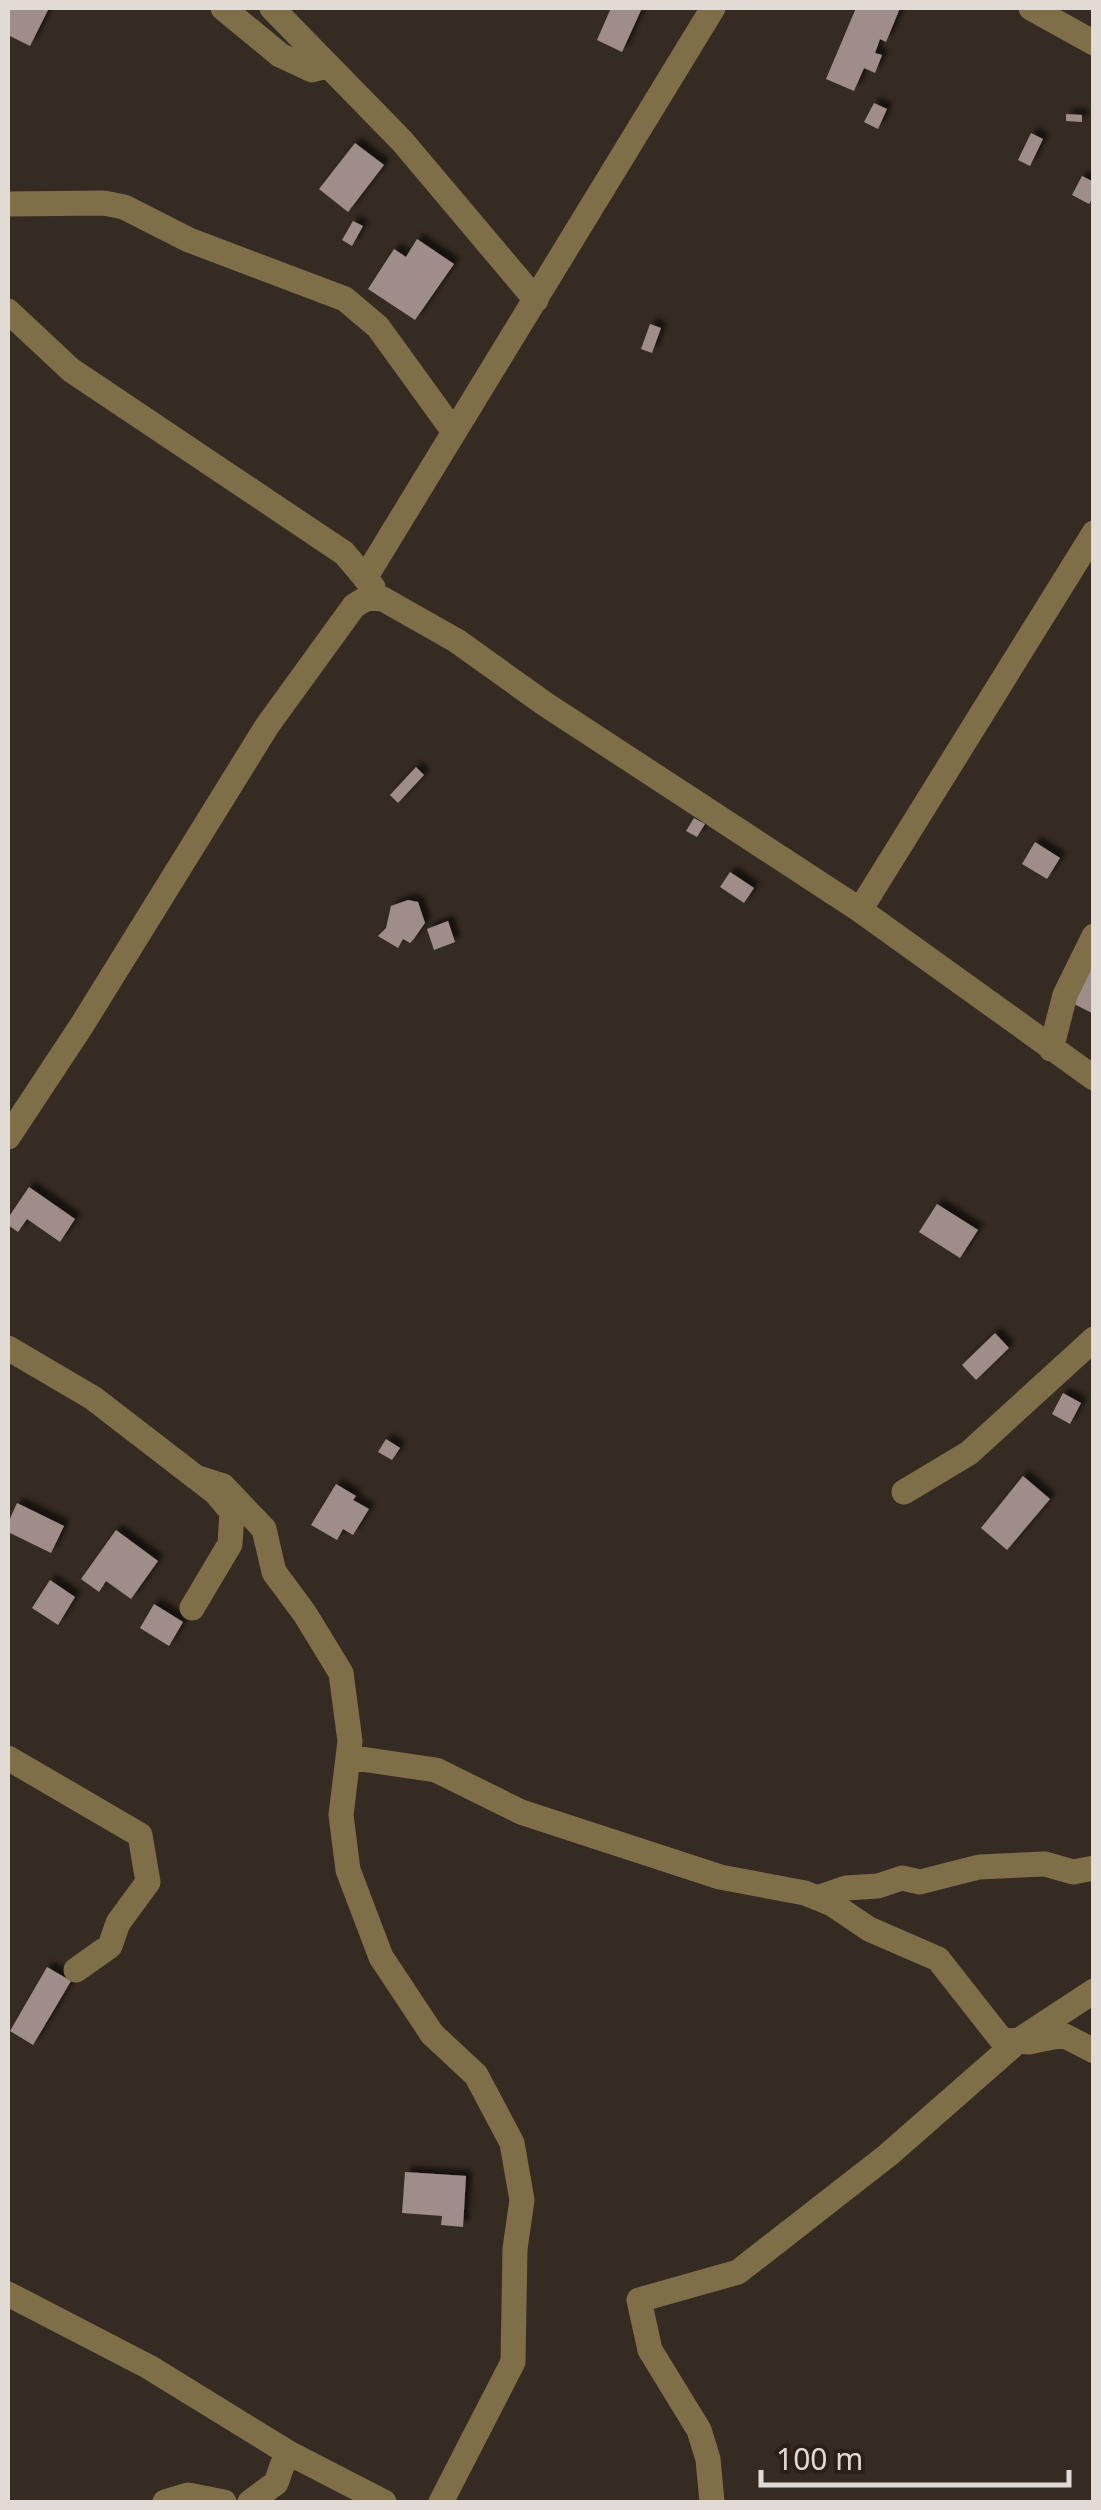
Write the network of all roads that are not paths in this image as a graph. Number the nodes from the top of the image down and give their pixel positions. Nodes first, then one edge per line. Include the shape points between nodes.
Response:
1 (223, 8) edge
2 (272, 8) edge
3 (713, 8) edge
4 (1031, 8) edge
5 (1094, 43) edge
6 (327, 66) junction
7 (8, 204) edge
8 (536, 300) junction
9 (8, 310) edge
10 (454, 432) junction
11 (1094, 533) edge
12 (365, 578) junction
13 (383, 599) junction
14 (860, 910) junction
15 (1094, 936) edge
16 (1052, 1049) junction
17 (1094, 1078) edge
18 (8, 1137) edge
19 (1094, 1340) edge
20 (8, 1348) edge
21 (196, 1477) junction
22 (904, 1492) dead end
23 (192, 1608) dead end
24 (348, 1757) junction
25 (8, 1758) edge
26 (1094, 1868) edge
27 (817, 1898) junction
28 (76, 1970) dead end
29 (1094, 1991) edge
30 (1018, 2040) junction
31 (1094, 2051) edge
32 (8, 2294) edge
33 (288, 2452) junction
34 (165, 2502) edge
35 (224, 2502) edge
36 (250, 2502) edge
37 (384, 2502) edge
38 (440, 2502) edge
39 (712, 2502) edge

1 - 6 street via 280,55 312,70
2 - 6 street
3 - 8 street
4 - 5 street
6 - 8 street via 402,141
7 - 10 street via 124,207 189,240 345,299 378,326
8 - 10 street
9 - 12 street via 72,370 344,553
10 - 12 street
11 - 14 street
12 - 13 street
13 - 14 street
13 - 18 street via 354,606 267,726
14 - 16 street
15 - 16 street via 1065,994
16 - 17 street
19 - 22 street via 969,1453
20 - 21 street via 93,1398
21 - 23 street via 232,1512 230,1544
21 - 24 street via 223,1486 264,1529 274,1572 341,1673
24 - 27 street via 436,1770 536,1817 720,1876
24 - 38 street via 340,1815 348,1870 381,1957 432,2034 476,2075 512,2143 522,2200 512,2362
25 - 28 street via 140,1835 148,1882 110,1946
26 - 27 street via 979,1866
27 - 30 street via 938,1959 1001,2039
29 - 30 street
30 - 31 street via 1063,2035
30 - 39 street via 888,2155 738,2272 639,2300 650,2350 699,2430
32 - 33 street via 149,2367
33 - 36 street via 276,2483
33 - 37 street
34 - 35 street via 188,2495

